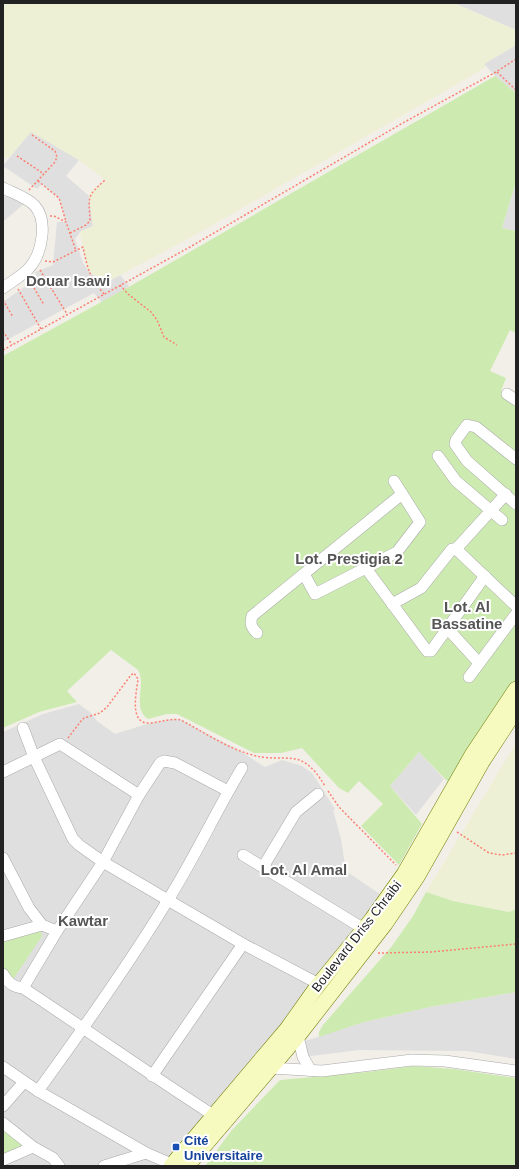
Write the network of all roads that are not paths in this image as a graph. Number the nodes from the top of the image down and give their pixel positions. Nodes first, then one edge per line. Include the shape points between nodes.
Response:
1 (3, 188) edge
2 (3, 288) edge
3 (438, 456) dead end
4 (516, 459) edge
5 (394, 481) dead end
6 (402, 494) junction
7 (506, 494) junction
8 (516, 504) edge
9 (492, 510) junction
10 (502, 520) dead end
11 (456, 549) junction
12 (365, 567) junction
13 (304, 574) junction
14 (485, 576) junction
15 (392, 604) junction
16 (516, 606) edge
17 (516, 614) edge
18 (447, 628) junction
19 (257, 633) dead end
20 (479, 664) junction
21 (469, 677) dead end
22 (516, 688) edge
23 (516, 710) edge
24 (23, 728) dead end
25 (34, 756) junction
26 (477, 758) junction
27 (242, 768) dead end
28 (3, 772) edge
29 (463, 782) junction
30 (228, 791) junction
31 (318, 794) dead end
32 (139, 795) junction
33 (243, 855) dead end
34 (3, 858) edge
35 (103, 862) junction
36 (263, 867) junction
37 (169, 900) junction
38 (42, 925) junction
39 (364, 930) junction
40 (57, 931) junction
41 (3, 936) edge
42 (243, 944) junction
43 (3, 974) edge
44 (318, 984) junction
45 (23, 988) junction
46 (84, 1028) junction
47 (298, 1036) junction
48 (3, 1067) edge
49 (270, 1068) junction
50 (311, 1071) junction
51 (516, 1072) edge
52 (152, 1076) junction
53 (24, 1082) junction
54 (38, 1091) junction
55 (3, 1106) edge
56 (213, 1115) junction
57 (3, 1123) edge
58 (33, 1146) junction
59 (146, 1153) junction
60 (3, 1160) edge
61 (168, 1164) edge
62 (59, 1166) edge
63 (104, 1166) edge
64 (187, 1166) edge

1 - 2 street via 35,206 41,217 42,237 30,268
3 - 9 street via 456,481
4 - 7 street via 476,426 467,425 456,440 455,444 467,461
5 - 6 street
6 - 12 street via 420,522 397,552
6 - 13 street
7 - 8 street
7 - 9 street
9 - 10 street
9 - 11 street
11 - 14 street
11 - 15 street via 452,549 421,588
12 - 13 street via 315,594
12 - 15 street
13 - 19 street via 252,616 251,627
14 - 16 street
14 - 18 street
15 - 18 street via 427,651 431,651
17 - 20 street
18 - 20 street
20 - 21 street
22 - 26 main road, Boulevard Driss Chraibi
23 - 26 main road, Boulevard Driss Chraibi
24 - 25 street
25 - 28 street
25 - 32 street via 60,744
25 - 35 street via 73,839
26 - 29 main road, Boulevard Driss Chraibi
27 - 30 street
29 - 39 main road, Boulevard Driss Chraibi via 404,874
29 - 47 main road, Boulevard Driss Chraibi via 446,825 417,877 362,954
30 - 32 street via 175,763 164,760 160,762
30 - 37 street
31 - 36 street via 296,812
32 - 35 street
33 - 36 street
34 - 38 street via 29,908
35 - 37 street
35 - 40 street
36 - 39 street
37 - 42 street
37 - 46 street
38 - 40 street
38 - 41 street
39 - 44 main road, Boulevard Driss Chraibi
40 - 45 street
42 - 44 street
42 - 52 street
43 - 45 street via 11,985
44 - 56 main road, Boulevard Driss Chraibi via 287,1029
45 - 46 street
46 - 52 street
46 - 54 street
47 - 49 main road, Boulevard Driss Chraibi
47 - 50 street via 303,1057
48 - 53 street
49 - 50 street
49 - 64 main road, Boulevard Driss Chraibi
50 - 51 street via 412,1060 445,1061
52 - 56 street
53 - 54 street
53 - 55 street
54 - 59 street
56 - 61 main road, Boulevard Driss Chraibi
57 - 58 street
58 - 60 street
58 - 62 street via 53,1158
59 - 61 street
59 - 63 street

